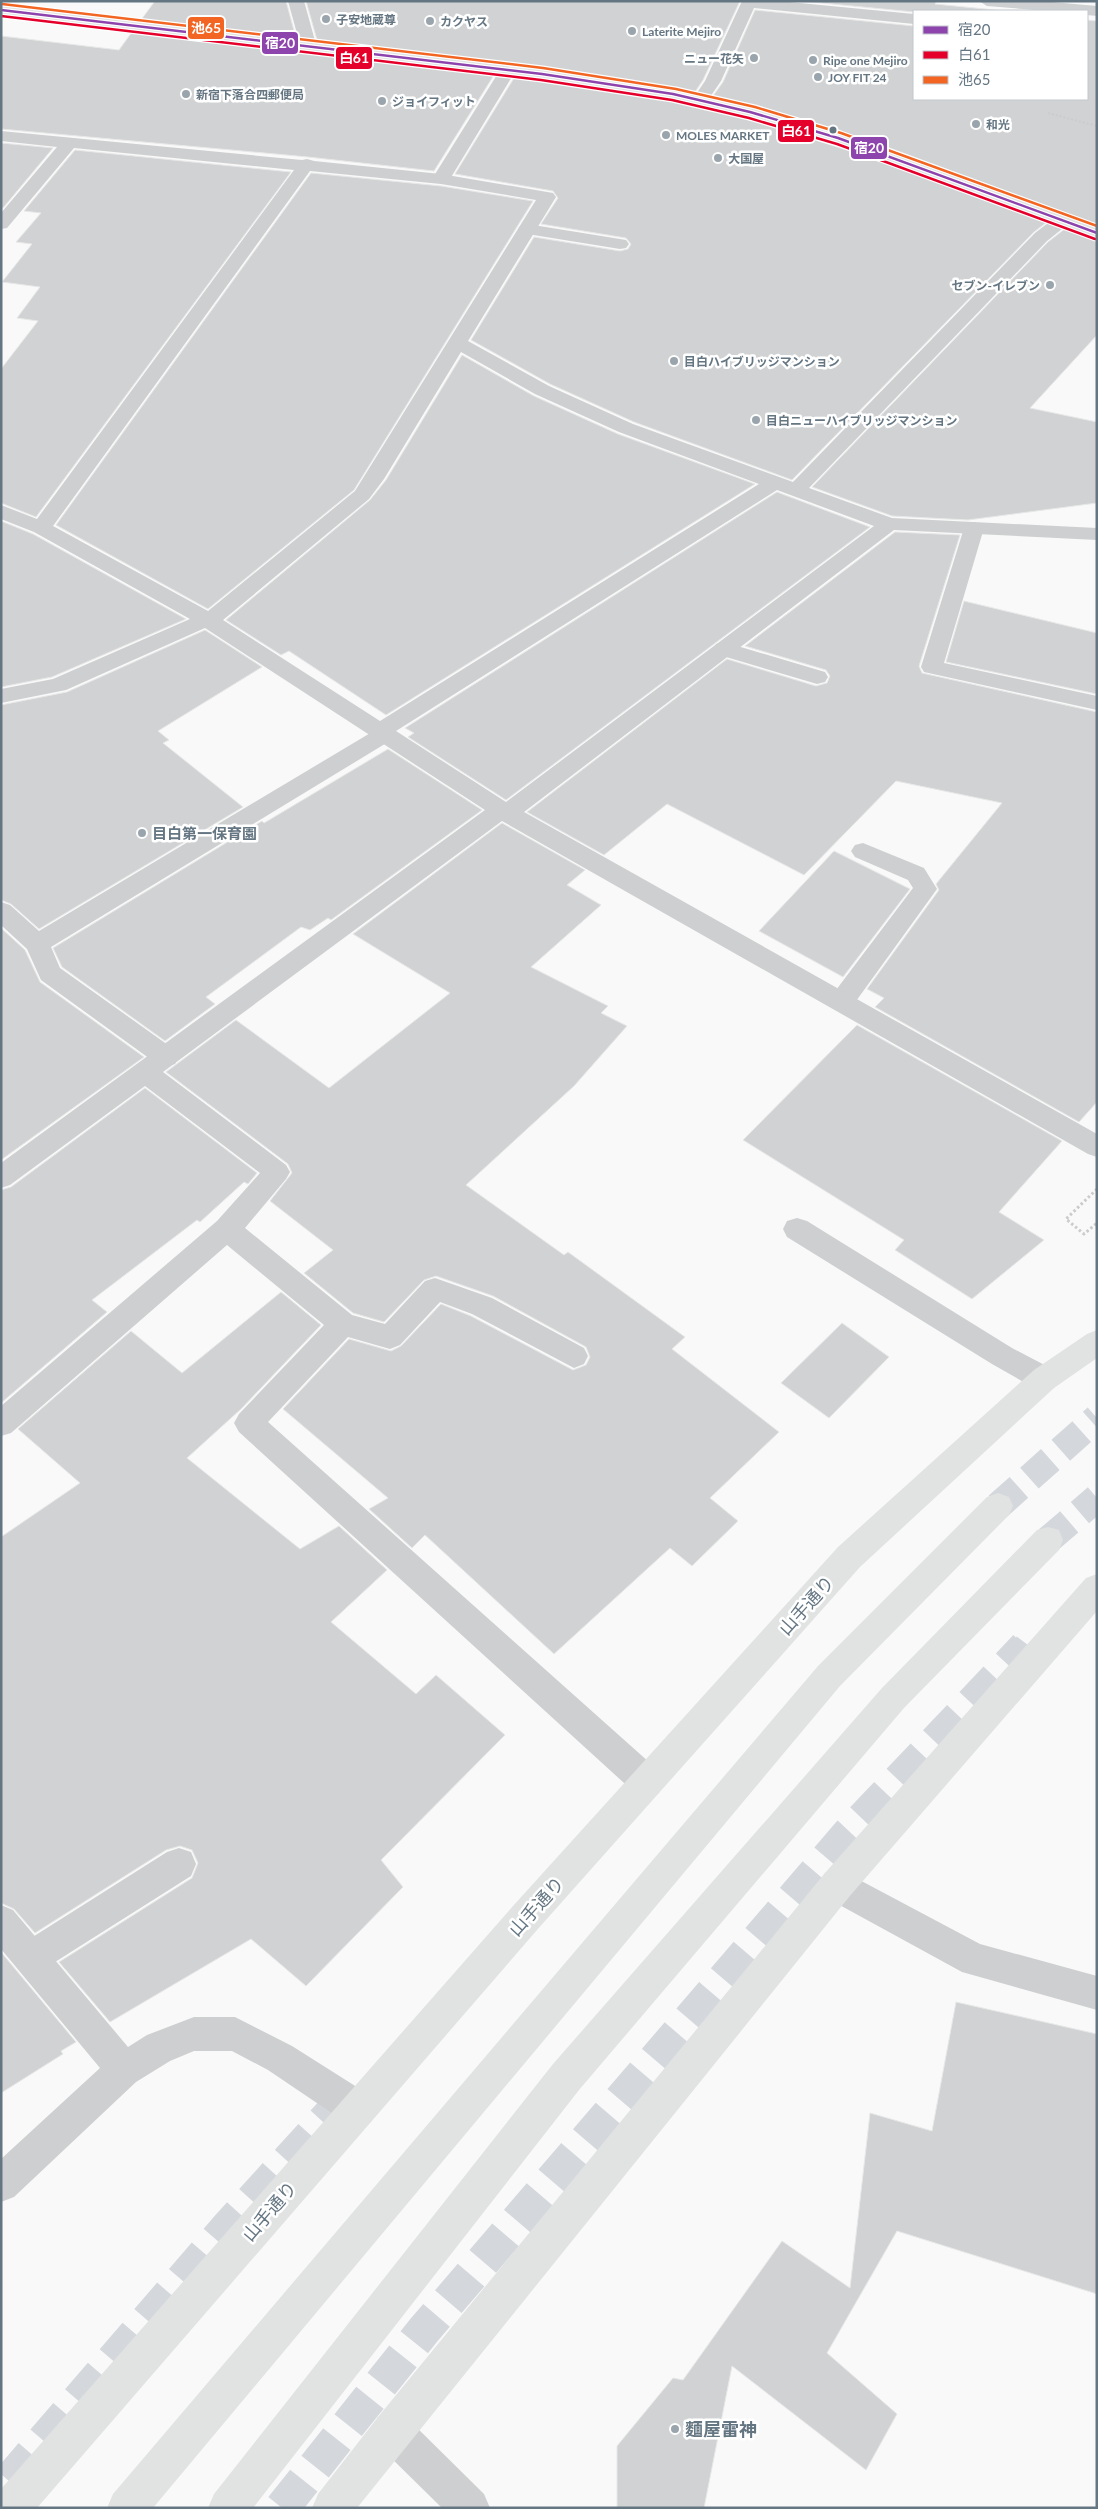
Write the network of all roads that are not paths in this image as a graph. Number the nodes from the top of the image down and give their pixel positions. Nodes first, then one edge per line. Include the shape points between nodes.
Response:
1 (296, 1) edge
2 (987, 1) edge
3 (1, 10) edge
4 (1086, 10) edge
5 (913, 19) edge
6 (309, 48) junction
7 (508, 70) junction
8 (700, 100) junction
9 (1, 136) edge
10 (70, 143) junction
11 (307, 164) junction
12 (441, 179) junction
13 (1063, 221) junction
14 (1, 224) edge
15 (527, 229) junction
16 (1097, 233) edge
17 (620, 244) dead end
18 (457, 342) junction
19 (774, 483) junction
20 (795, 491) junction
21 (1, 511) edge
22 (889, 524) junction
23 (41, 528) junction
24 (974, 528) junction
25 (1097, 534) edge
26 (208, 620) junction
27 (724, 649) junction
28 (817, 677) dead end
29 (1, 696) edge
30 (1097, 703) edge
31 (382, 732) junction
32 (504, 812) junction
33 (863, 851) dead end
34 (1, 911) edge
35 (37, 944) junction
36 (842, 1001) junction
37 (156, 1064) junction
38 (1097, 1147) edge
39 (1, 1178) edge
40 (227, 1229) junction
41 (797, 1229) dead end
42 (343, 1324) junction
43 (1097, 1342) edge
44 (574, 1356) dead end
45 (1044, 1379) junction
46 (1, 1424) edge
47 (998, 1506) tunnel mouth
48 (1048, 1540) tunnel mouth
49 (1097, 1588) edge
50 (647, 1782) junction
51 (179, 1864) dead end
52 (837, 1885) junction
53 (1, 1922) edge
54 (32, 1957) junction
55 (1097, 1993) edge
56 (124, 2070) junction
57 (358, 2109) junction
58 (1, 2184) edge
59 (392, 2430) junction
60 (12, 2508) edge
61 (127, 2508) edge
62 (228, 2508) edge
63 (332, 2508) edge
64 (470, 2508) edge

1 - 6 street
2 - 4 street
3 - 6 main road
5 - 8 street via 748,3 713,81
6 - 7 main road
7 - 8 main road via 604,82
7 - 12 street
8 - 13 main road via 809,128
9 - 10 street
10 - 11 street
10 - 14 street
11 - 12 street
11 - 23 street
12 - 15 street via 547,197
13 - 16 main road
13 - 20 street via 1041,237
15 - 17 street
15 - 18 street
18 - 19 street via 542,390 626,428
18 - 26 street via 362,495 221,613
19 - 20 street
19 - 31 street
20 - 22 street
21 - 23 street
22 - 24 street
22 - 27 street
23 - 26 street
24 - 25 street
24 - 30 street via 932,667
26 - 29 street via 58,685
26 - 31 street
27 - 28 street
27 - 32 street
31 - 32 street
31 - 35 street
32 - 36 street
32 - 37 street
33 - 36 street via 916,874 925,889
34 - 35 street
35 - 37 street via 50,974
36 - 38 street
37 - 39 street
37 - 40 street via 277,1172
40 - 42 street
40 - 46 street
41 - 45 street
42 - 44 street via 390,1336 435,1288 482,1306
42 - 50 street via 249,1423
43 - 45 main road, 山手通り
45 - 50 main road, 山手通り via 849,1557
47 - 61 main road via 829,1676
48 - 62 main road via 893,1698 566,2077
49 - 52 main road
50 - 57 main road, 山手通り
51 - 54 street
52 - 55 street via 974,1960
52 - 59 main road
53 - 54 street
54 - 56 street
56 - 57 street via 159,2047 194,2034 235,2034 280,2058
56 - 58 street
57 - 60 main road, 山手通り
59 - 63 main road
59 - 64 street

